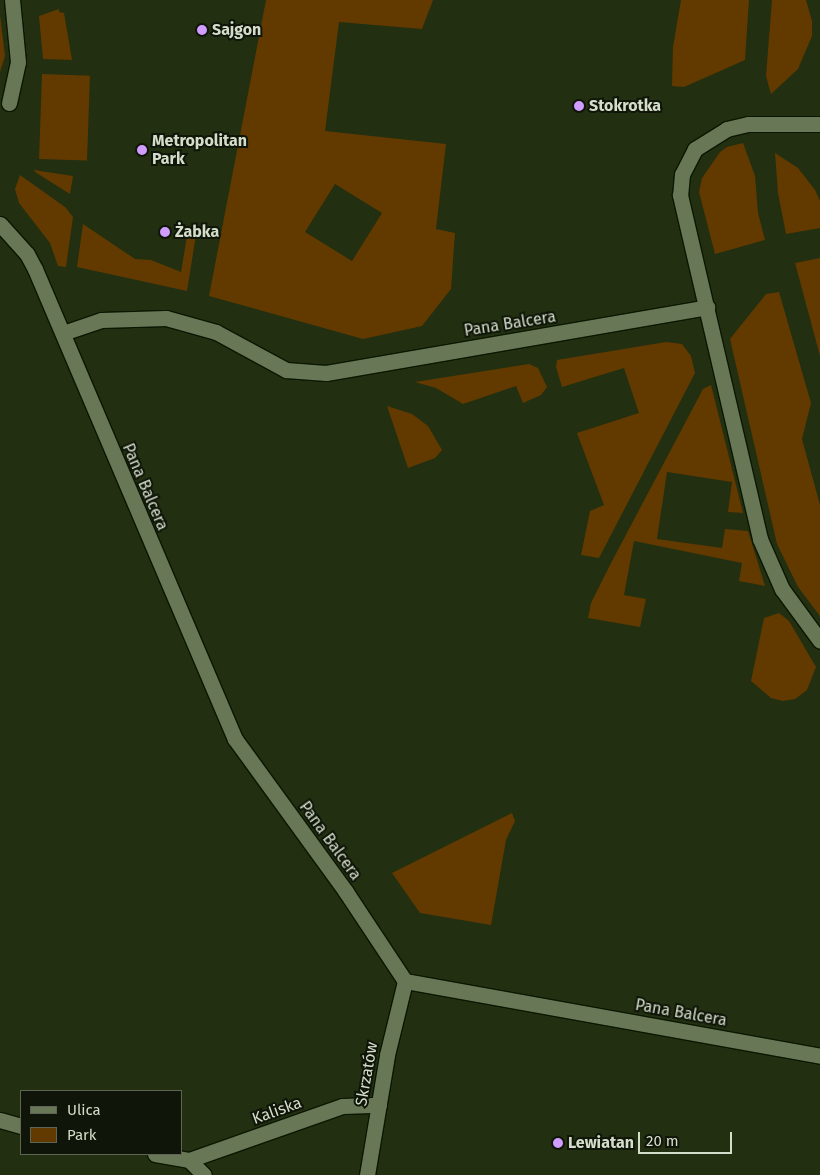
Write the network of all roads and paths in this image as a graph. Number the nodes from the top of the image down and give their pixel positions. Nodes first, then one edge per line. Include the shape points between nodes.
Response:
1 (12, 0) edge
2 (9, 103) dead end
3 (820, 124) edge
4 (0, 224) edge
5 (707, 307) junction
6 (63, 333) junction
7 (820, 641) edge
8 (405, 981) junction
9 (820, 1056) edge
10 (379, 1104) junction
11 (0, 1120) edge
12 (20, 1126) edge
13 (161, 1155) edge
14 (190, 1160) junction
15 (204, 1175) edge
16 (367, 1175) edge

1 - 2 street via 18,62
3 - 5 street via 748,124 727,129 695,149 682,174 680,196
4 - 6 street, Pana Balcera via 27,254
5 - 6 street, Pana Balcera via 326,373 286,370 216,332 166,318 101,320
5 - 7 street via 765,556 782,589
6 - 8 street, Pana Balcera via 228,726
8 - 9 street, Pana Balcera
8 - 10 street, Skrzatów
10 - 14 street, Kaliska via 342,1106
10 - 16 street, Skrzatów
11 - 12 street
13 - 14 street, Kaliska
14 - 15 street

